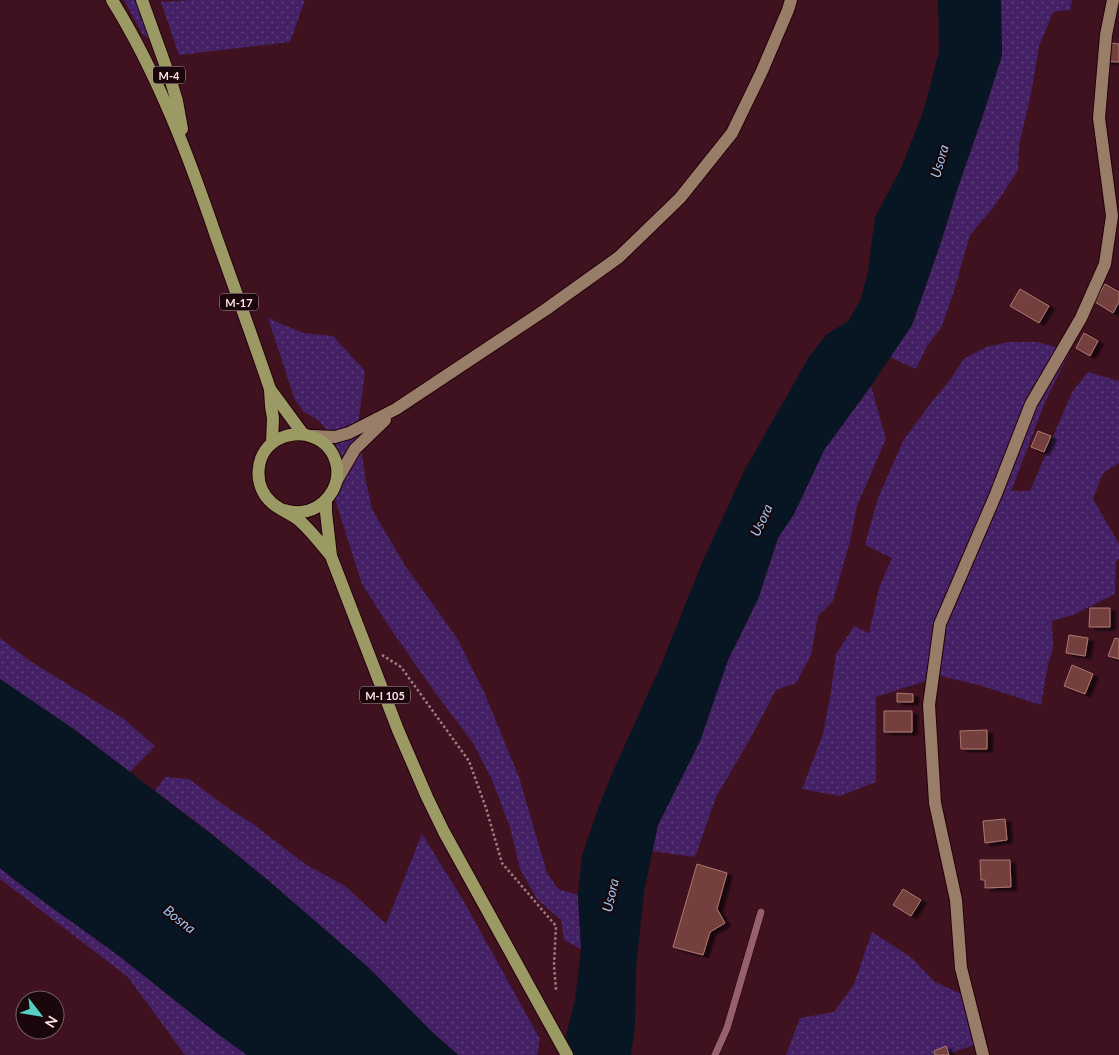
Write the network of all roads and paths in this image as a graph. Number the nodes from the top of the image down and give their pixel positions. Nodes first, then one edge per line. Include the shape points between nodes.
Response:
1 (112, 0) edge
2 (142, 0) edge
3 (791, 0) edge
4 (1113, 0) edge
5 (186, 154) junction
6 (270, 389) junction
7 (396, 409) junction
8 (308, 435) junction
9 (272, 443) junction
10 (337, 480) junction
11 (326, 501) junction
12 (282, 510) junction
13 (331, 556) junction
14 (365, 643) junction
15 (761, 912) dead end
16 (556, 990) dead end
17 (567, 1055) edge
18 (715, 1055) edge
19 (983, 1055) edge

1 - 5 main road, M-17 via 162,94
2 - 5 main road, M-4 via 174,93
3 - 7 street via 732,132 680,198 619,257
4 - 19 street via 1106,34 1099,118 1112,216 1105,264 1081,318 1031,404 940,624 929,706 935,803 956,900 961,968
5 - 6 main road, M-17
6 - 8 main road, M-17
6 - 9 main road, M-17
7 - 8 street via 349,433 335,437
7 - 10 street via 355,449
8 - 9 main road via 292,434
8 - 10 main road, M-17 via 324,443 332,454
9 - 12 main road, M-17 via 265,450 258,472 265,495
10 - 11 main road
11 - 12 main road via 303,512
11 - 13 main road
12 - 13 main road, M-17 via 299,520
13 - 14 main road, M-I 105
14 - 16 path via 401,667 470,761 502,862 556,926
14 - 17 main road, M-I 105 via 398,730 444,832
15 - 18 lane via 727,1028

